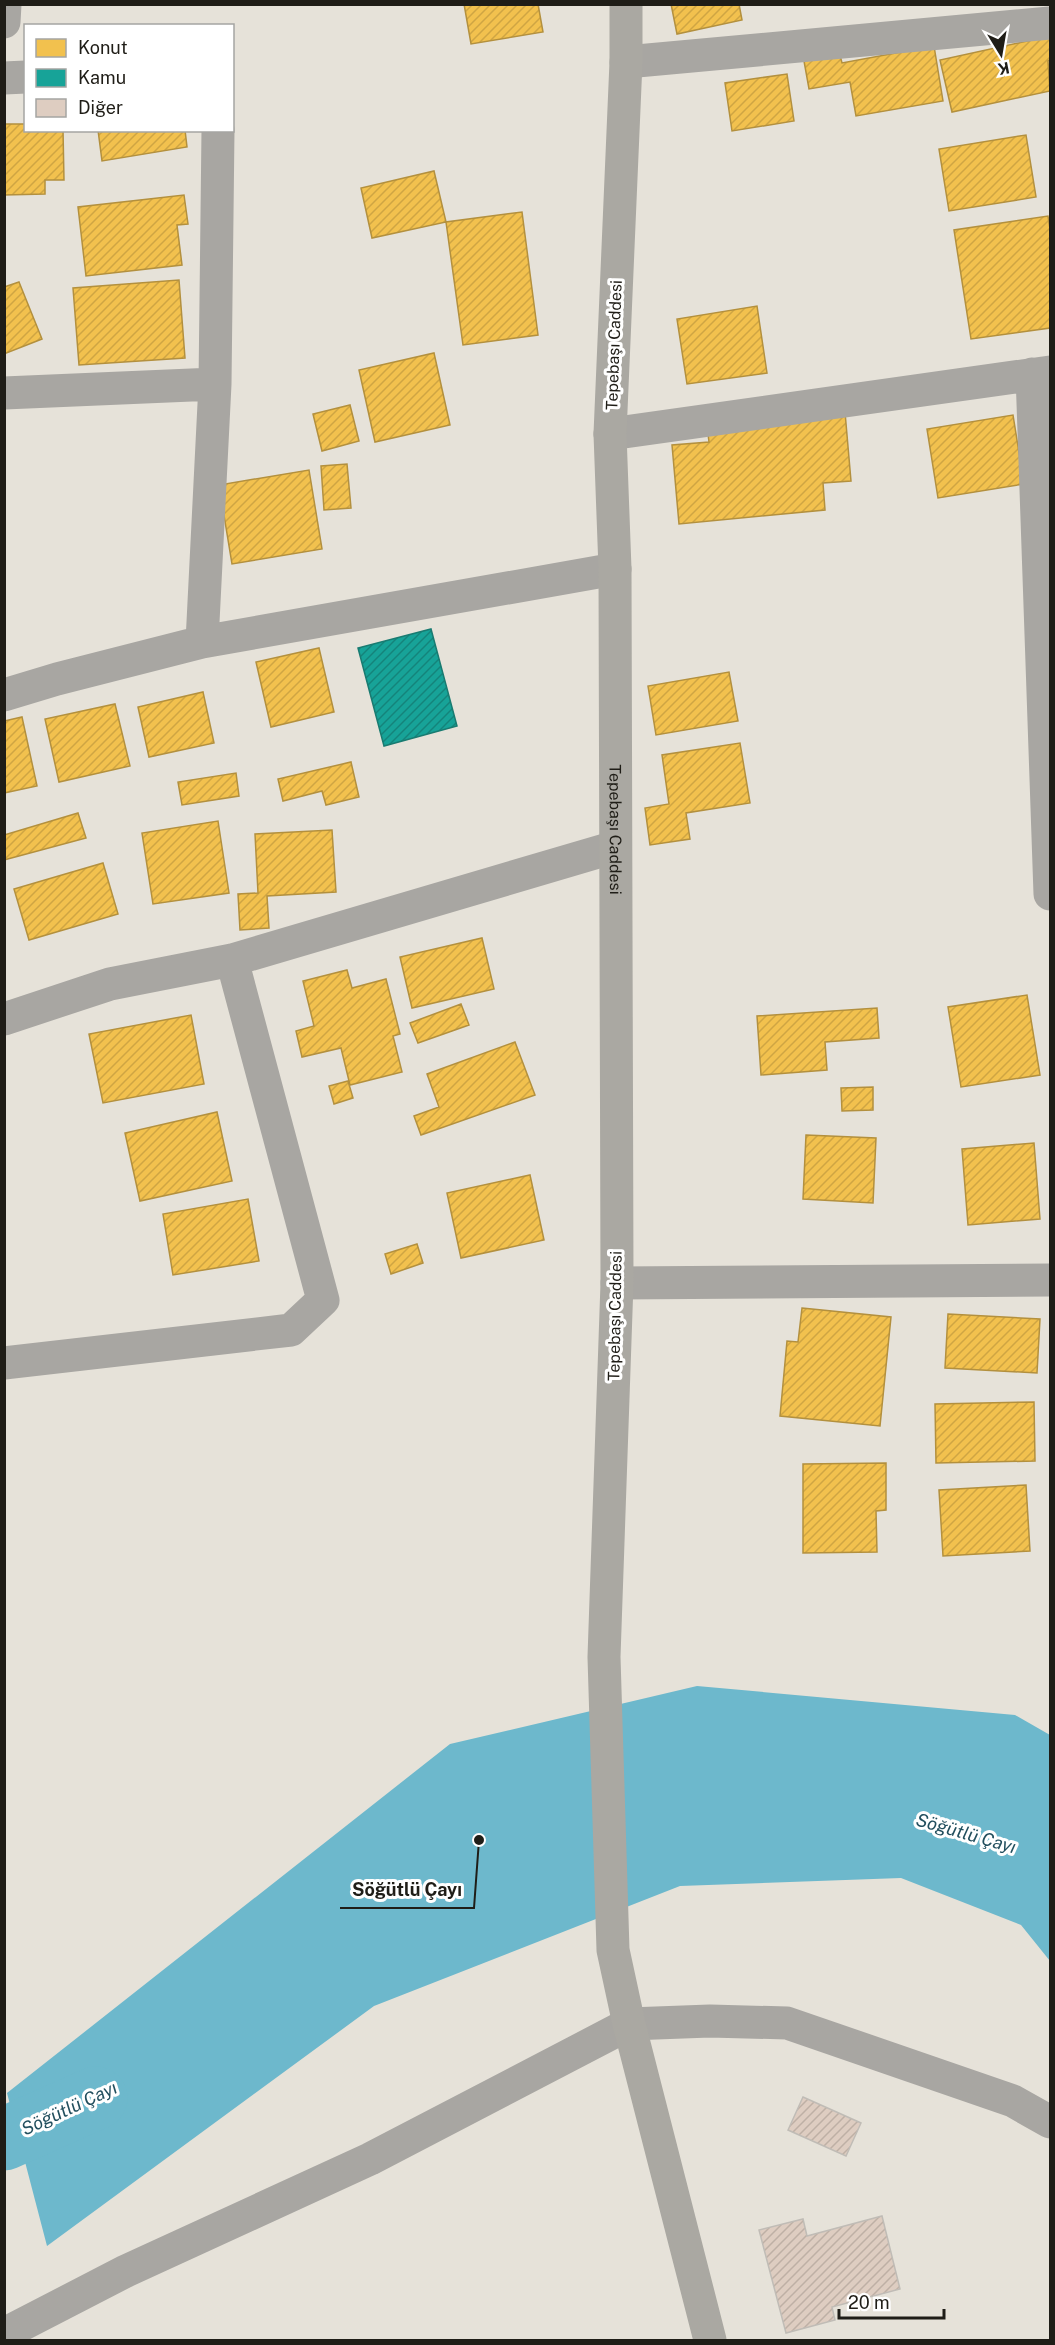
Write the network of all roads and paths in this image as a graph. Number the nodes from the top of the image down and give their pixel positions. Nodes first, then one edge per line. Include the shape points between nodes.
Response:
1 (5, 4) edge
2 (626, 4) edge
3 (4, 22) edge
4 (1050, 23) edge
5 (626, 62) junction
6 (24, 77) edge
7 (4, 78) edge
8 (218, 132) edge
9 (1041, 373) edge
10 (215, 384) junction
11 (4, 393) edge
12 (610, 434) junction
13 (615, 569) junction
14 (202, 642) junction
15 (4, 695) edge
16 (615, 847) junction
17 (1050, 894) edge
18 (232, 960) junction
19 (4, 1019) edge
20 (1050, 1280) edge
21 (617, 1283) junction
22 (4, 1363) edge
23 (629, 2024) junction
24 (1050, 2122) edge
25 (4, 2334) edge
26 (710, 2340) edge

1 - 3 street
2 - 5 main road, Tepebaşı Caddesi
4 - 5 street
5 - 12 main road, Tepebaşı Caddesi
6 - 7 street
8 - 10 street
9 - 12 street
9 - 17 street
10 - 11 street
10 - 14 street
12 - 13 main road, Tepebaşı Caddesi
13 - 14 street
13 - 16 main road, Tepebaşı Caddesi
14 - 15 street
16 - 18 street
16 - 21 main road, Tepebaşı Caddesi
18 - 19 street via 110,984
18 - 22 street via 323,1300 291,1330
20 - 21 street
21 - 23 main road, Tepebaşı Caddesi via 604,1657 613,1950
23 - 24 street via 710,2020 787,2023 1013,2101
23 - 25 street via 370,2159 126,2271
23 - 26 main road, Tepebaşı Caddesi

